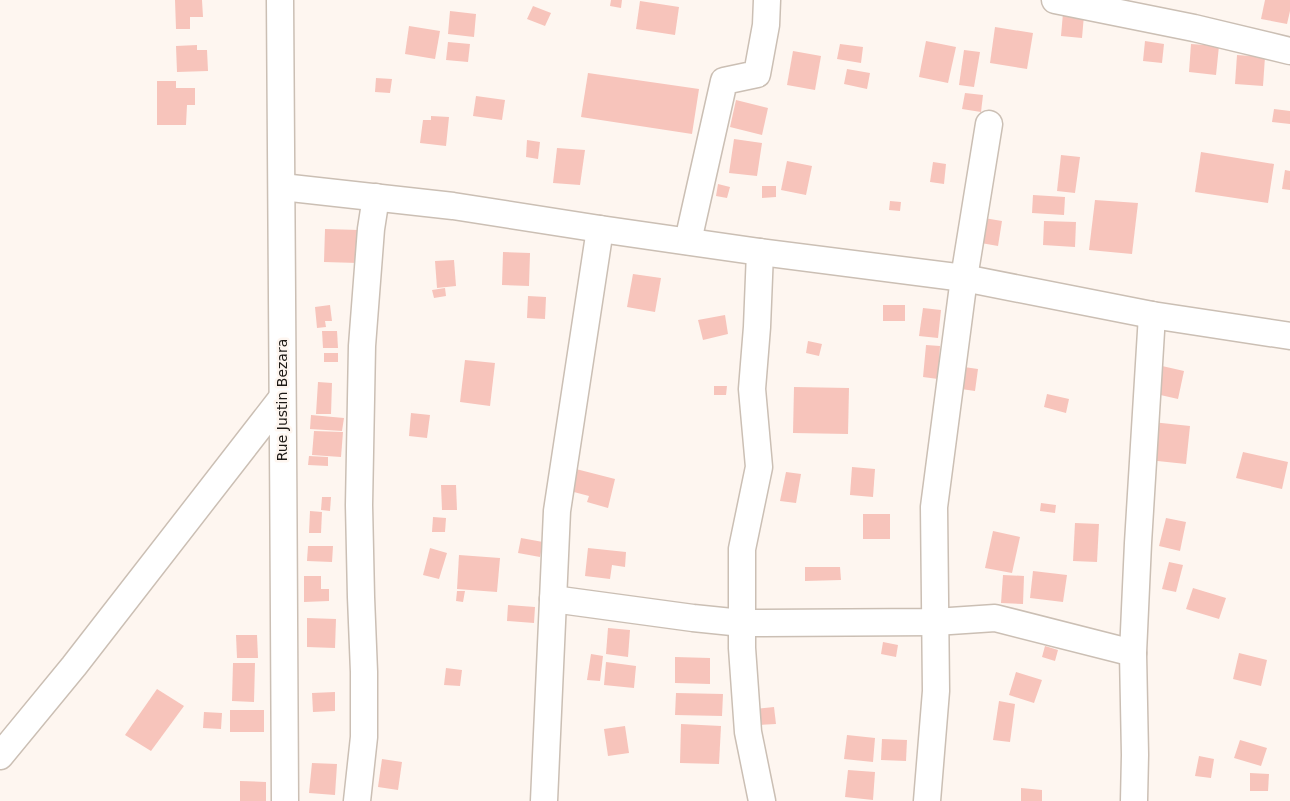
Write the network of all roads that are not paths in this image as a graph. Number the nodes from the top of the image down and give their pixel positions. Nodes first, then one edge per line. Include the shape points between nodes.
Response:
1 (280, 0) edge
2 (767, 0) edge
3 (1055, 0) edge
4 (1290, 51) edge
5 (988, 124) dead end
6 (282, 187) junction
7 (376, 197) junction
8 (600, 229) junction
9 (688, 241) junction
10 (760, 252) junction
11 (964, 278) junction
12 (1152, 315) junction
13 (1290, 336) edge
14 (282, 398) junction
15 (553, 599) junction
16 (935, 622) junction
17 (742, 623) junction
18 (1133, 653) junction
19 (0, 756) edge
20 (285, 801) edge
21 (357, 801) edge
22 (544, 801) edge
23 (762, 801) edge
24 (927, 801) edge
25 (1134, 801) edge

1 - 6 street, Rue Justin Bezara
2 - 9 street via 757,74 724,80
3 - 4 street
5 - 11 street
6 - 7 street
6 - 14 street, Rue Justin Bezara
7 - 8 street
7 - 21 street via 362,346 359,505 364,737
8 - 9 street
8 - 15 street via 557,511
9 - 10 street
10 - 11 street
10 - 17 street via 752,389 759,467 742,549
11 - 12 street
11 - 16 street via 934,507
12 - 13 street
12 - 18 street
14 - 19 street
14 - 20 street, Rue Justin Bezara
15 - 17 street
15 - 22 street
16 - 17 street
16 - 18 street via 995,618
16 - 24 street via 936,691
17 - 23 street via 748,732
18 - 25 street

